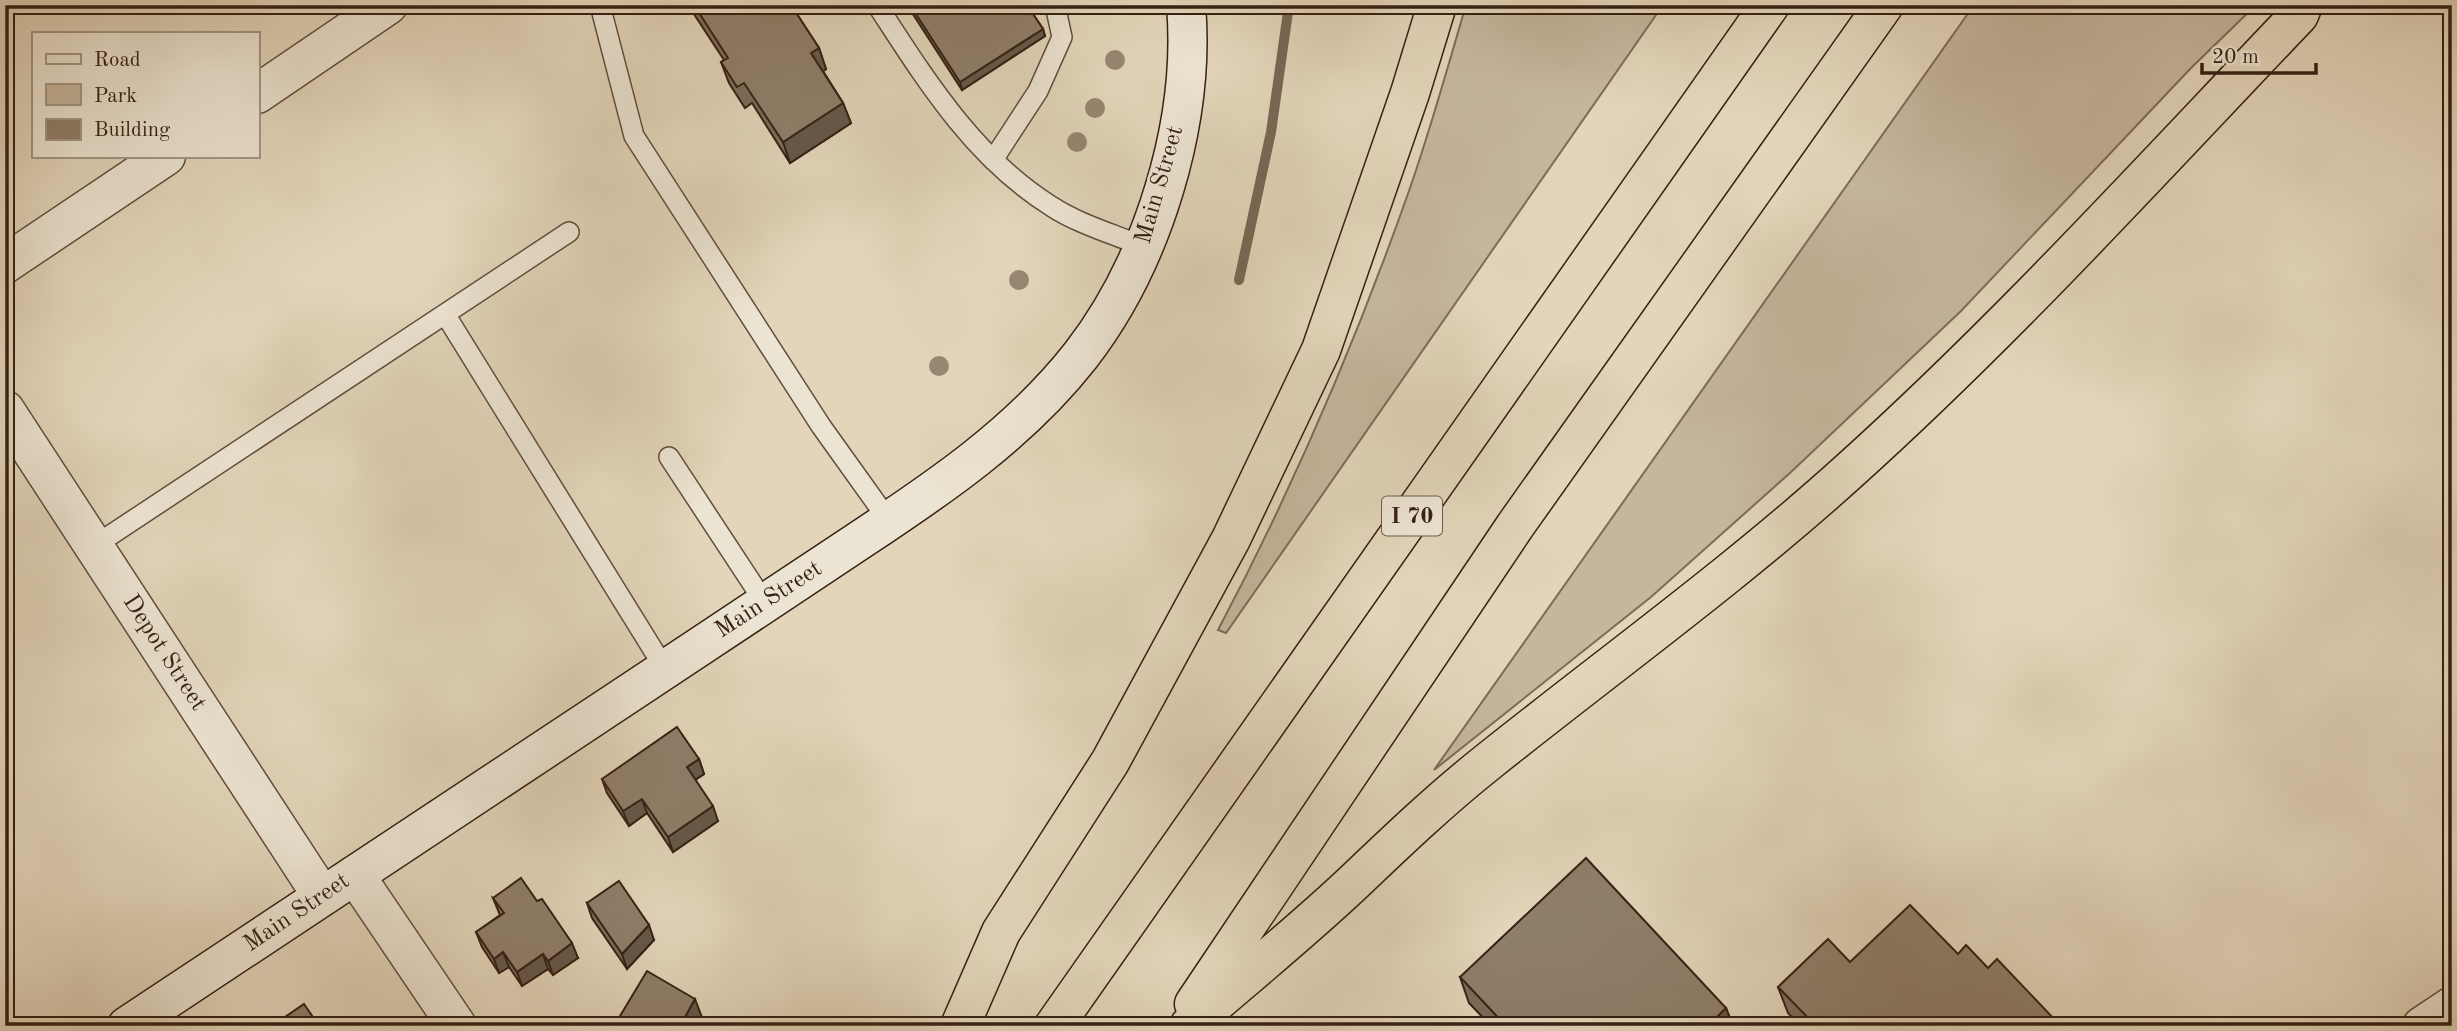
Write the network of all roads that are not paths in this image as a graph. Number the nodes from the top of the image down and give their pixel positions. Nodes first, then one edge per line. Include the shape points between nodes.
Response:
1 (388, 5) edge
2 (600, 5) edge
3 (1055, 5) edge
4 (1186, 5) edge
5 (1437, 5) edge
6 (1770, 5) edge
7 (1884, 5) edge
8 (884, 8) edge
9 (2308, 9) edge
10 (259, 93) edge
11 (163, 158) edge
12 (993, 160) junction
13 (569, 232) dead end
14 (1144, 247) junction
15 (5, 264) edge
16 (445, 314) junction
17 (5, 410) edge
18 (669, 457) dead end
19 (889, 521) junction
20 (94, 546) junction
21 (765, 603) junction
22 (665, 669) junction
23 (355, 875) junction
24 (323, 897) junction
25 (2452, 1006) edge
26 (127, 1026) edge
27 (457, 1026) edge
28 (960, 1026) edge
29 (1055, 1026) edge
30 (1179, 1026) edge
31 (1189, 1026) edge
32 (2422, 1026) edge

1 - 10 street
2 - 19 lane via 634,135 821,426
3 - 12 lane via 1062,37 1038,91
4 - 14 street, Main Street via 1176,138
5 - 28 highway via 1309,375 1231,539 1110,762 1001,932
6 - 29 highway, I 70
7 - 30 highway via 1516,526
8 - 12 lane via 941,103
9 - 31 highway via 1970,356 1848,473 1478,770
11 - 15 street
12 - 14 lane via 1052,207
13 - 16 lane
14 - 19 street, Main Street via 1115,305 1050,392 1013,430
16 - 20 lane
16 - 22 lane
17 - 20 street, Depot Street
18 - 21 lane
19 - 21 street, Main Street
20 - 24 street, Depot Street
21 - 22 street, Main Street
22 - 23 street, Main Street
23 - 24 street, Main Street
23 - 27 street
24 - 26 street, Main Street
25 - 32 street

